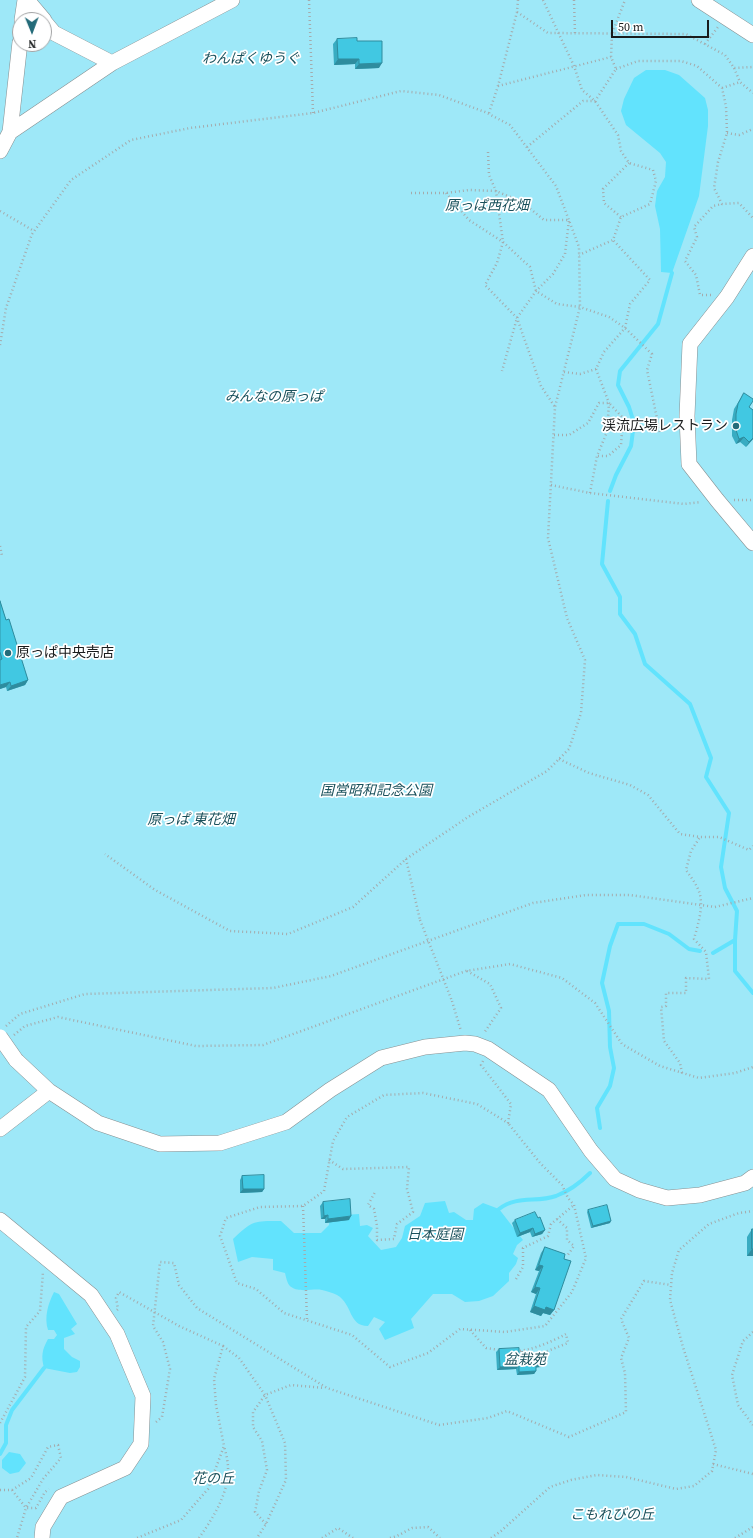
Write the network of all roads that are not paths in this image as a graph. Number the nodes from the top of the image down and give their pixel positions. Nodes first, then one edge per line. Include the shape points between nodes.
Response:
1 (26, 0) edge
2 (232, 0) edge
3 (699, 0) edge
4 (24, 12) edge
5 (37, 12) edge
6 (52, 30) edge
7 (753, 35) edge
8 (19, 52) edge
9 (112, 63) junction
10 (10, 132) junction
11 (0, 151) edge
12 (753, 256) edge
13 (753, 543) edge
14 (6, 1033) edge
15 (49, 1091) junction
16 (0, 1129) edge
17 (753, 1177) edge
18 (0, 1220) edge
19 (42, 1538) edge

1 - 4 street
1 - 5 street
2 - 9 street
3 - 7 street
6 - 9 street
8 - 10 street
9 - 10 street
10 - 11 street
12 - 13 street via 727,297 690,344 687,416 689,464
14 - 15 street, bridge via 16,1060
15 - 16 street
15 - 17 street via 98,1123 160,1144 220,1143 286,1122 381,1058 425,1047 476,1046 549,1090 591,1151 615,1179 639,1190 667,1198 700,1195 745,1183
18 - 19 street via 91,1295 117,1334 143,1396 141,1444 125,1468 61,1497 43,1527

